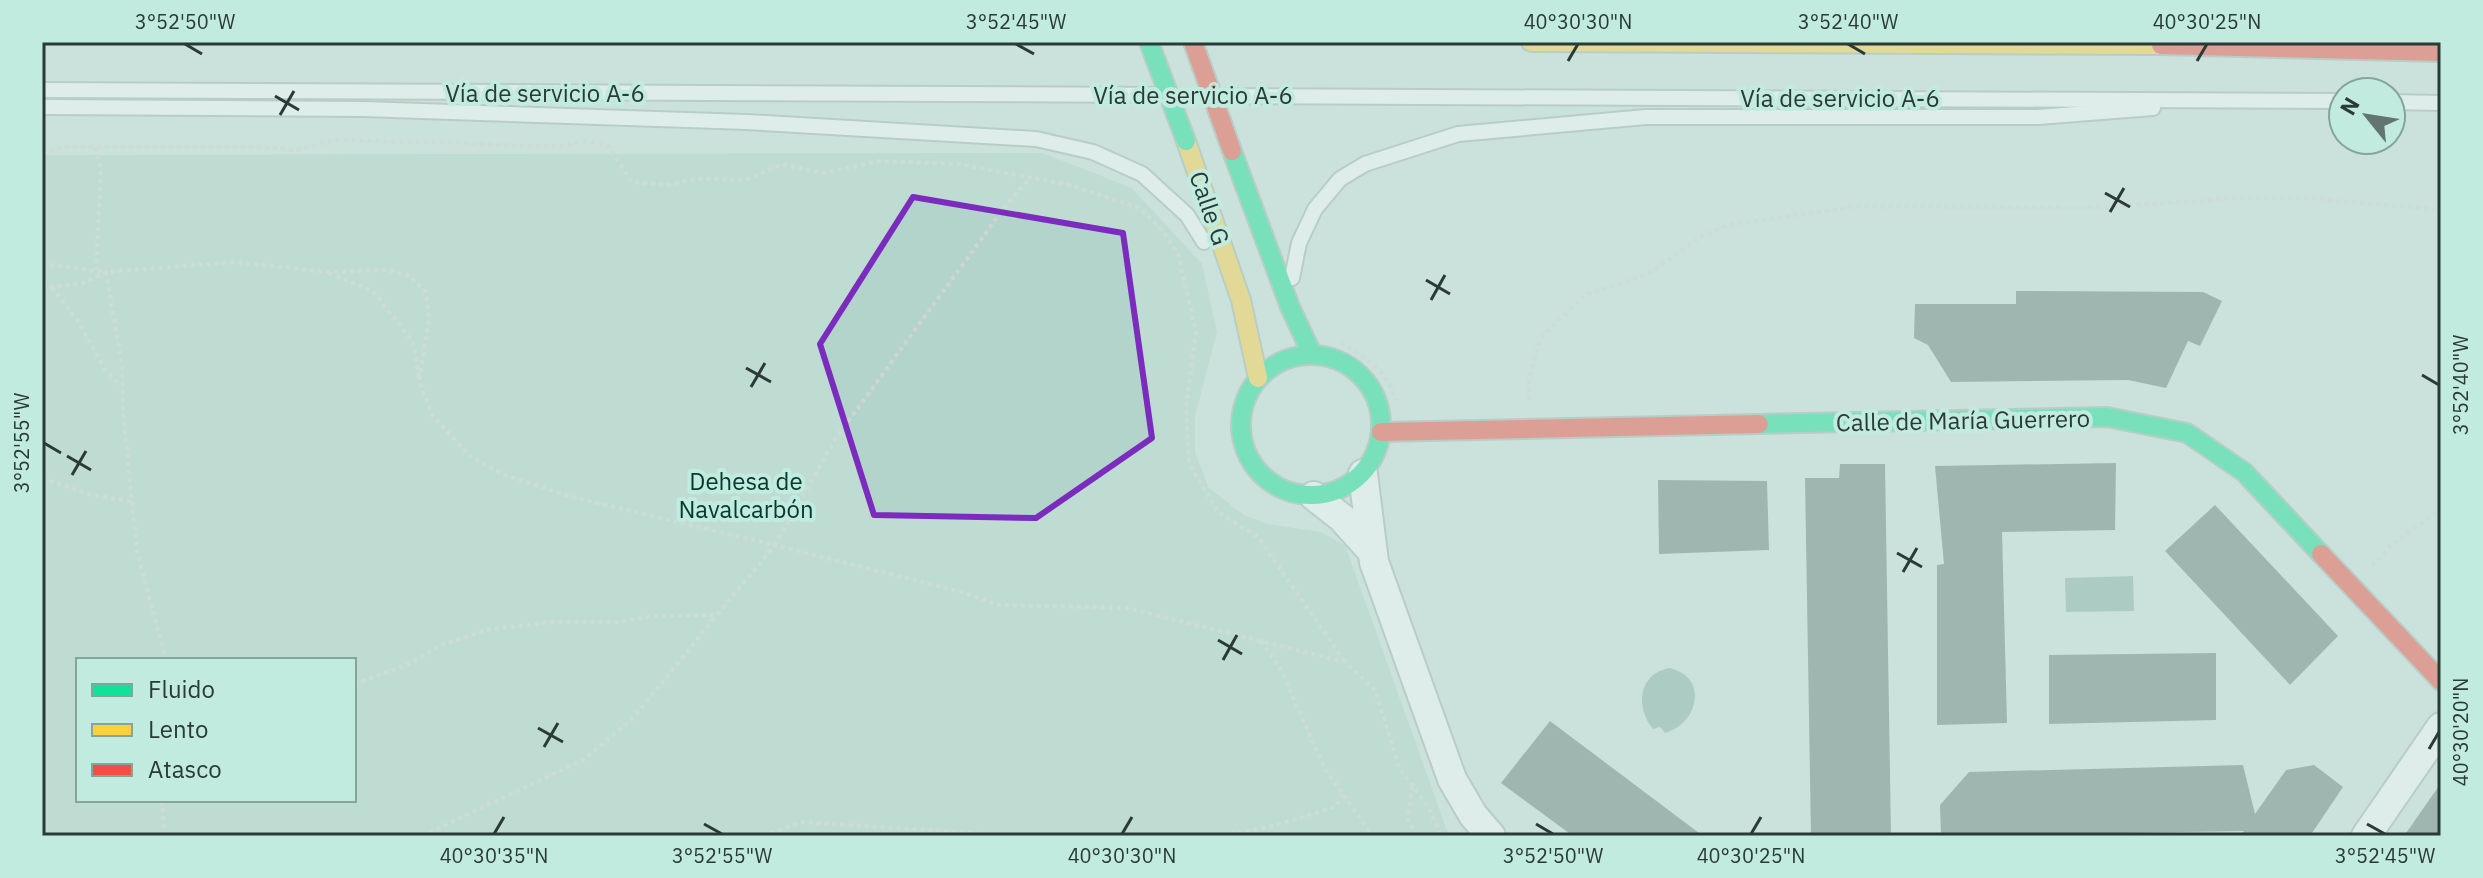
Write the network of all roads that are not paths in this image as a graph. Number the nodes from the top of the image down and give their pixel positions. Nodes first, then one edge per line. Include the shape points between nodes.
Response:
1 (1149, 42) edge
2 (1193, 42) edge
3 (1531, 42) edge
4 (2296, 42) edge
5 (2267, 45) junction
6 (2441, 52) edge
7 (42, 90) edge
8 (1179, 95) dead end
9 (1195, 95) dead end
10 (2258, 100) junction
11 (2327, 101) edge
12 (2407, 102) edge
13 (2441, 103) edge
14 (42, 107) edge
15 (1241, 300) junction
16 (1290, 307) junction
17 (1312, 354) junction
18 (1258, 378) junction
19 (1381, 432) junction
20 (1363, 474) junction
21 (1314, 496) junction
22 (1370, 549) junction
23 (2441, 681) edge
24 (2441, 727) edge
25 (1491, 836) edge
26 (2366, 836) edge

1 - 15 main road, Calle G, bridge
2 - 16 main road, Calle G, bridge
3 - 5 main road
4 - 5 main road
5 - 6 main road
7 - 8 lane, Vía de servicio A-6
9 - 10 lane, Vía de servicio A-6
10 - 11 lane, Vía de servicio A-6
10 - 16 lane via 2038,117 1646,117 1458,134 1365,164 1340,179 1315,209 1299,243
12 - 13 lane
14 - 15 lane via 378,109 1036,139 1093,152 1142,174 1187,215
15 - 18 main road, Calle G
16 - 17 main road, Calle G
17 - 18 main road via 1283,360
17 - 19 main road via 1338,360 1366,380 1375,396
18 - 21 main road via 1241,418 1250,460 1277,487
19 - 20 main road
19 - 23 main road, Calle de María Guerrero via 2107,417 2187,433 2244,472
20 - 21 main road via 1333,492
20 - 22 street
21 - 22 street
22 - 25 street via 1452,779
24 - 26 street

